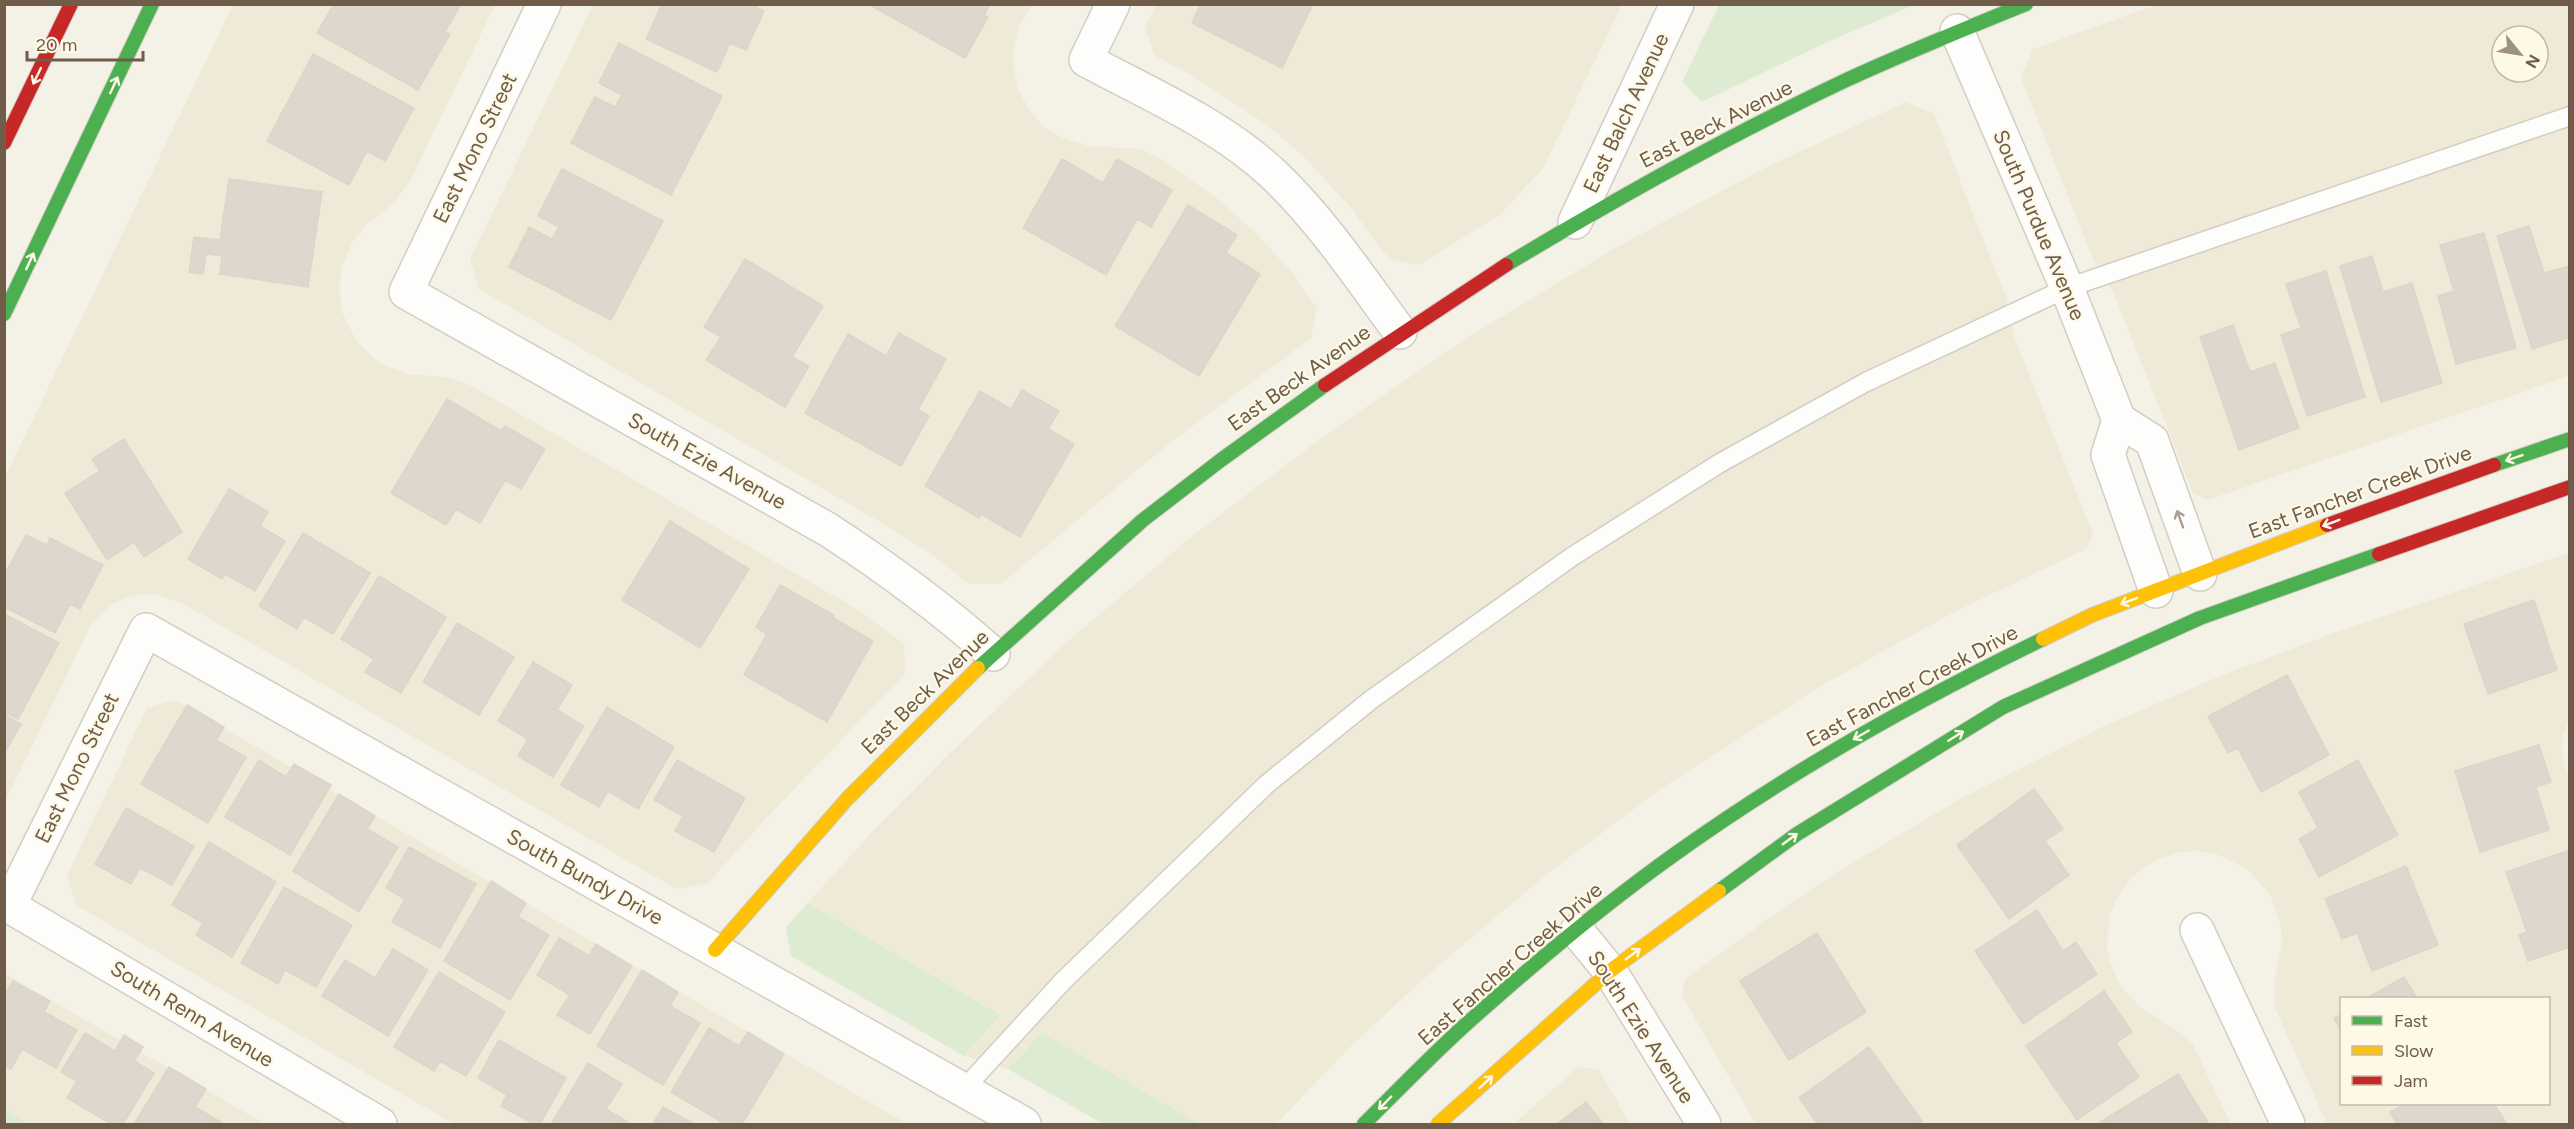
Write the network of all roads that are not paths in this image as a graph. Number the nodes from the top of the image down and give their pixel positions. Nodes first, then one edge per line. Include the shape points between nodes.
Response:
1 (71, 4) edge
2 (152, 4) edge
3 (544, 4) edge
4 (1113, 4) edge
5 (1677, 4) edge
6 (2026, 4) edge
7 (1957, 31) junction
8 (2570, 116) edge
9 (4, 143) edge
10 (1575, 222) junction
11 (2067, 288) junction
12 (406, 292) joint
13 (4, 314) edge
14 (1400, 332) junction
15 (2119, 420) junction
16 (2570, 439) edge
17 (2570, 487) edge
18 (2200, 574) junction
19 (2156, 591) junction
20 (146, 630) joint
21 (993, 654) junction
22 (7, 905) edge
23 (2197, 930) dead end
24 (1577, 931) junction
25 (715, 950) junction
26 (1610, 971) junction
27 (963, 1090) junction
28 (380, 1125) edge
29 (1024, 1125) edge
30 (1364, 1125) edge
31 (1438, 1125) edge
32 (1704, 1125) edge
33 (2288, 1125) edge

1 -> 9 street
13 -> 2 street
3 - 12 street, East Mono Street
4 - 14 street via 1086,60 1209,125 1271,173 1325,231
5 - 10 street, East Balch Avenue
6 - 7 street, East Beck Avenue
7 - 10 street, East Beck Avenue via 1735,135
7 - 11 street, South Purdue Avenue
8 - 11 lane
10 - 14 street, East Beck Avenue
11 - 15 street, South Purdue Avenue
11 - 27 lane via 1866,382 1720,462 1573,556 1372,699 1268,784 1191,857 1063,981
12 - 21 street, South Ezie Avenue via 827,529 892,571
14 - 21 street, East Beck Avenue via 1238,447 1121,539
18 -> 15 street via 2152,441
15 - 19 street via 2108,455
16 -> 18 street, East Fancher Creek Drive via 2372,508
26 -> 17 street via 1797,834 2002,707 2199,618
18 - 19 street, East Fancher Creek Drive
19 -> 24 street, East Fancher Creek Drive via 2092,615 1954,682 1813,762 1675,854
20 - 22 street, East Mono Street
20 - 25 street, South Bundy Drive
21 - 25 street, East Beck Avenue via 864,780
22 - 28 street, South Renn Avenue
23 - 33 street
24 - 26 street, South Ezie Avenue
24 -> 30 street, East Fancher Creek Drive via 1464,1026
25 - 27 street, South Bundy Drive
31 -> 26 street
26 - 32 street, South Ezie Avenue
27 - 29 street, South Bundy Drive

